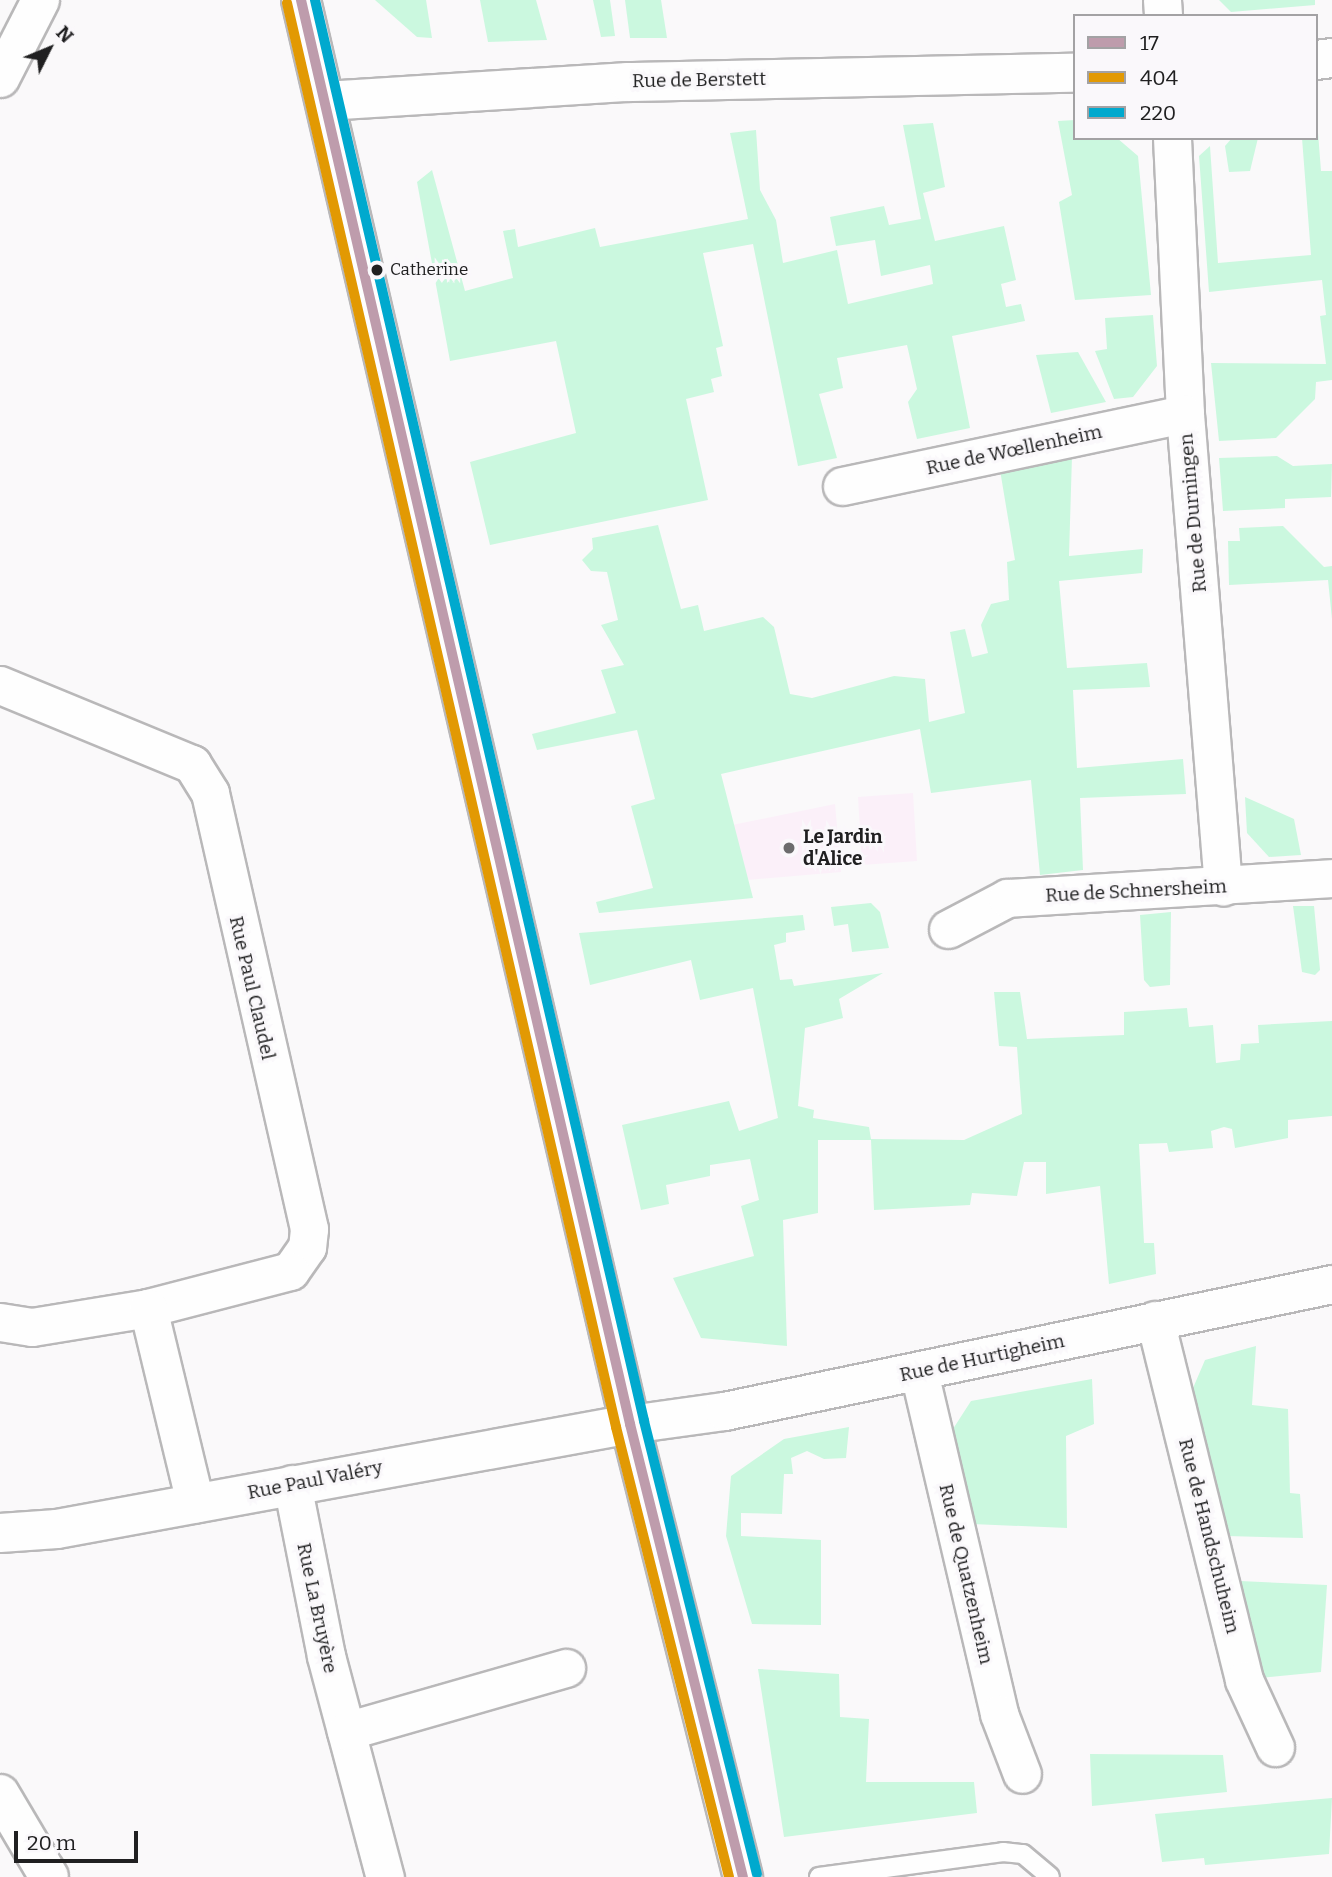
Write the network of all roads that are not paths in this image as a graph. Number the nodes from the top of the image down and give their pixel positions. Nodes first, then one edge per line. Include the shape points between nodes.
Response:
1 (40, 0) edge
2 (301, 0) edge
3 (1073, 74) edge
4 (0, 78) edge
5 (325, 101) junction
6 (1172, 140) edge
7 (1185, 414) junction
8 (842, 486) dead end
9 (0, 685) edge
10 (1332, 878) edge
11 (1223, 886) junction
12 (948, 929) dead end
13 (1332, 1284) edge
14 (149, 1308) junction
15 (1155, 1320) junction
16 (0, 1322) edge
17 (919, 1371) junction
18 (630, 1423) junction
19 (292, 1484) junction
20 (195, 1503) junction
21 (0, 1534) edge
22 (566, 1668) dead end
23 (346, 1731) junction
24 (1275, 1747) dead end
25 (1022, 1774) dead end
26 (0, 1794) edge
27 (49, 1877) edge
28 (385, 1877) edge
29 (743, 1877) edge
30 (819, 1877) edge
31 (1050, 1877) edge

1 - 4 street
2 - 5 main road
3 - 5 main road, Rue de Berstett via 628,82
5 - 18 main road
6 - 7 street, Rue de Durningen
7 - 8 street, Rue de Wœllenheim
7 - 11 street, Rue de Durningen
9 - 14 street, Rue Paul Claudel via 192,764 210,793 309,1229 307,1247 290,1271
10 - 11 street, Rue de Schnersheim
11 - 12 street, Rue de Schnersheim via 1007,898
13 - 15 street, Rue de Hurtigheim
14 - 16 street, Rue Paul Claudel via 32,1327
14 - 20 street
15 - 17 street, Rue de Hurtigheim
15 - 24 street, Rue de Handschuheim via 1244,1680
17 - 18 street, Rue de Hurtigheim
17 - 25 street, Rue de Quatzenheim via 999,1714
18 - 19 main road, Rue Paul Valéry
18 - 29 main road
19 - 20 main road, Rue Paul Valéry
19 - 23 street, Rue La Bruyère
20 - 21 main road, Rue Paul Valéry
22 - 23 street
23 - 28 street, Rue La Bruyère
26 - 27 main road
30 - 31 lane via 1003,1853 1023,1854

